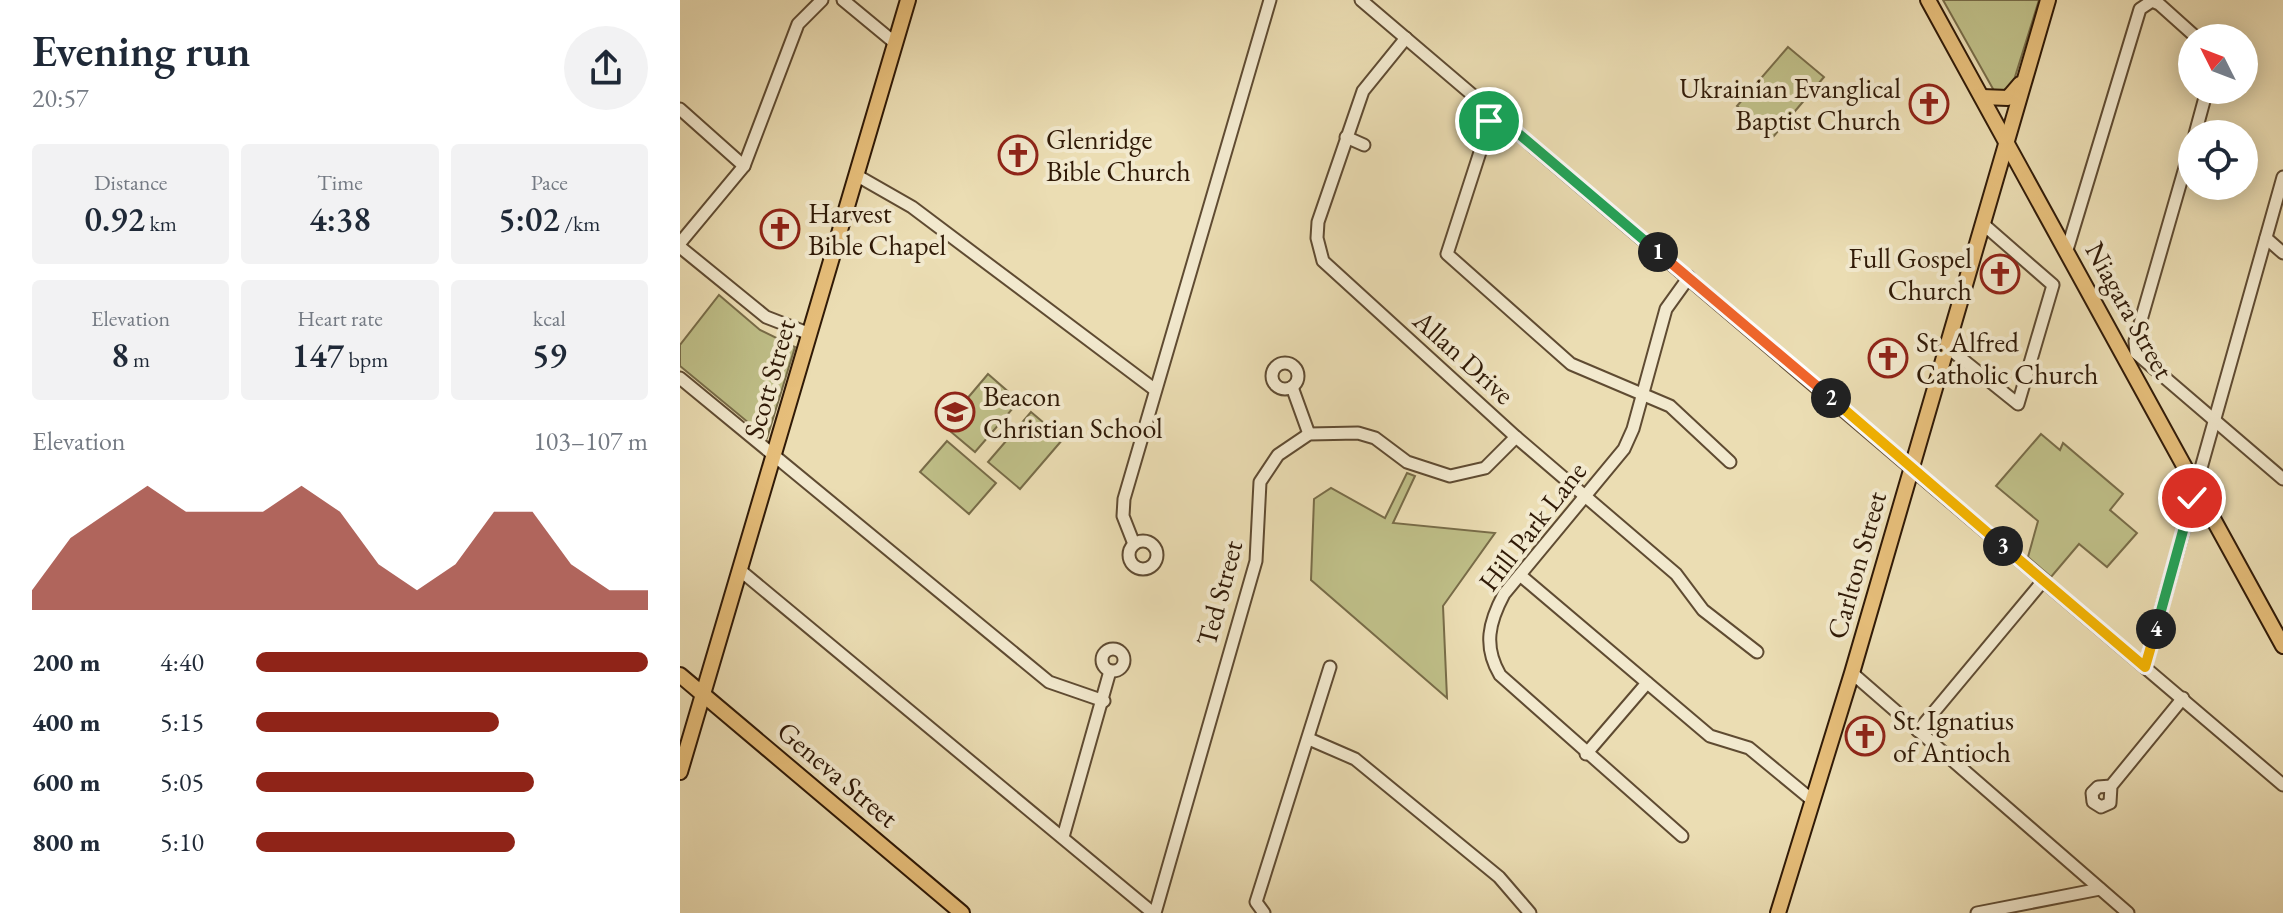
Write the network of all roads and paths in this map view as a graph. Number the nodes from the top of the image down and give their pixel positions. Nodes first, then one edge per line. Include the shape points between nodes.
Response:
1 (822, 0) edge
2 (843, 0) edge
3 (908, 0) edge
4 (1270, 0) edge
5 (1361, 0) edge
6 (1928, 0) edge
7 (2048, 0) edge
8 (2181, 24) edge
9 (1406, 38) junction
10 (895, 43) junction
11 (2023, 80) junction
12 (1982, 97) junction
13 (680, 109) edge
14 (1493, 112) junction
15 (1346, 137) junction
16 (2007, 142) junction
17 (1364, 145) dead end
18 (744, 166) junction
19 (856, 175) junction
20 (2283, 177) edge
21 (1993, 192) junction
22 (2178, 192) edge
23 (2036, 194) junction
24 (1983, 224) junction
25 (2266, 238) junction
26 (680, 245) edge
27 (2067, 250) junction
28 (2283, 253) edge
29 (1689, 277) junction
30 (810, 334) junction
31 (1947, 347) junction
32 (684, 381) edge
33 (1292, 387) dead end
34 (1154, 389) junction
35 (1643, 393) junction
36 (680, 395) edge
37 (2213, 421) junction
38 (1309, 434) junction
39 (1516, 437) junction
40 (774, 454) junction
41 (1730, 462) dead end
42 (1912, 467) junction
43 (2283, 479) edge
44 (2196, 483) junction
45 (1585, 496) junction
46 (1134, 544) dead end
47 (741, 571) junction
48 (1520, 575) junction
49 (2043, 581) junction
50 (2283, 646) edge
51 (1757, 652) dead end
52 (1330, 667) dead end
53 (2145, 667) junction
54 (1110, 671) dead end
55 (1852, 673) junction
56 (680, 675) edge
57 (1647, 683) junction
58 (704, 695) junction
59 (2183, 698) junction
60 (1104, 701) junction
61 (1918, 731) junction
62 (1309, 739) junction
63 (1586, 754) junction
64 (680, 772) edge
65 (2283, 785) edge
66 (2111, 786) dead end
67 (1812, 800) junction
68 (1682, 836) dead end
69 (1063, 837) junction
70 (2100, 889) junction
71 (962, 913) edge
72 (1154, 913) edge
73 (1264, 913) edge
74 (1530, 913) edge
75 (1778, 913) edge
76 (1977, 913) edge
77 (2128, 913) edge

1 - 18 street via 798,24
2 - 10 street
3 - 10 main road, Scott Street
4 - 34 street
5 - 9 street
6 - 12 main road, Niagara Street
7 - 11 main road, Carlton Street
8 - 27 street via 2152,1 2140,9
9 - 14 street
9 - 15 street, Allan Drive via 1363,91
10 - 19 main road, Scott Street
11 - 12 main road via 2008,98
11 - 16 main road, Carlton Street
12 - 16 main road, Niagara Street
13 - 18 street
14 - 29 street
14 - 35 street via 1447,254 1571,364
15 - 17 street
15 - 39 street, Allan Drive via 1318,222 1323,261
16 - 21 main road, Carlton Street
16 - 23 main road, Niagara Street
18 - 26 street
19 - 30 main road, Scott Street
19 - 34 street via 912,207
20 - 25 street
21 - 23 main road via 2008,177
21 - 24 main road, Carlton Street
22 - 37 street via 2136,353
23 - 27 main road, Niagara Street
24 - 31 main road, Carlton Street
24 - 31 street via 2053,285 2018,404
25 - 28 street
25 - 37 street
26 - 30 street via 766,317
27 - 44 main road, Niagara Street
29 - 35 street, Hill Park Lane via 1666,309
29 - 42 street
30 - 40 main road, Scott Street
31 - 42 main road, Carlton Street
32 - 36 street
32 - 40 street
33 - 38 street
34 - 46 street via 1124,499 1123,516
35 - 41 street via 1670,406
35 - 45 street, Hill Park Lane via 1624,449
37 - 43 street
37 - 44 street
38 - 39 street via 1375,438 1407,462 1450,476 1485,468
38 - 72 street, Ted Street via 1278,455 1260,482 1256,561
39 - 45 street, Allan Drive
40 - 47 main road, Scott Street
40 - 60 street via 1049,682
42 - 49 street
42 - 55 main road, Carlton Street
44 - 50 main road, Niagara Street
44 - 53 street
45 - 48 street, Hill Park Lane
45 - 51 street, Allan Drive via 1676,574 1703,610
47 - 58 main road, Scott Street
47 - 69 street
48 - 57 street
48 - 63 street, Hill Park Lane via 1491,619 1492,662
49 - 53 street
49 - 61 street
52 - 62 street
53 - 59 street
54 - 60 street
55 - 61 street
55 - 67 main road, Carlton Street
56 - 58 main road, Geneva Street
57 - 63 street
57 - 67 street via 1710,736 1749,748
58 - 64 main road, Scott Street
58 - 71 main road, Geneva Street
59 - 65 street
59 - 66 street
60 - 69 street
61 - 70 street
62 - 73 street via 1256,902
62 - 74 street via 1355,759 1499,877
63 - 68 street, Hill Park Lane
67 - 75 main road, Carlton Street
69 - 72 street
70 - 76 street
70 - 77 street

